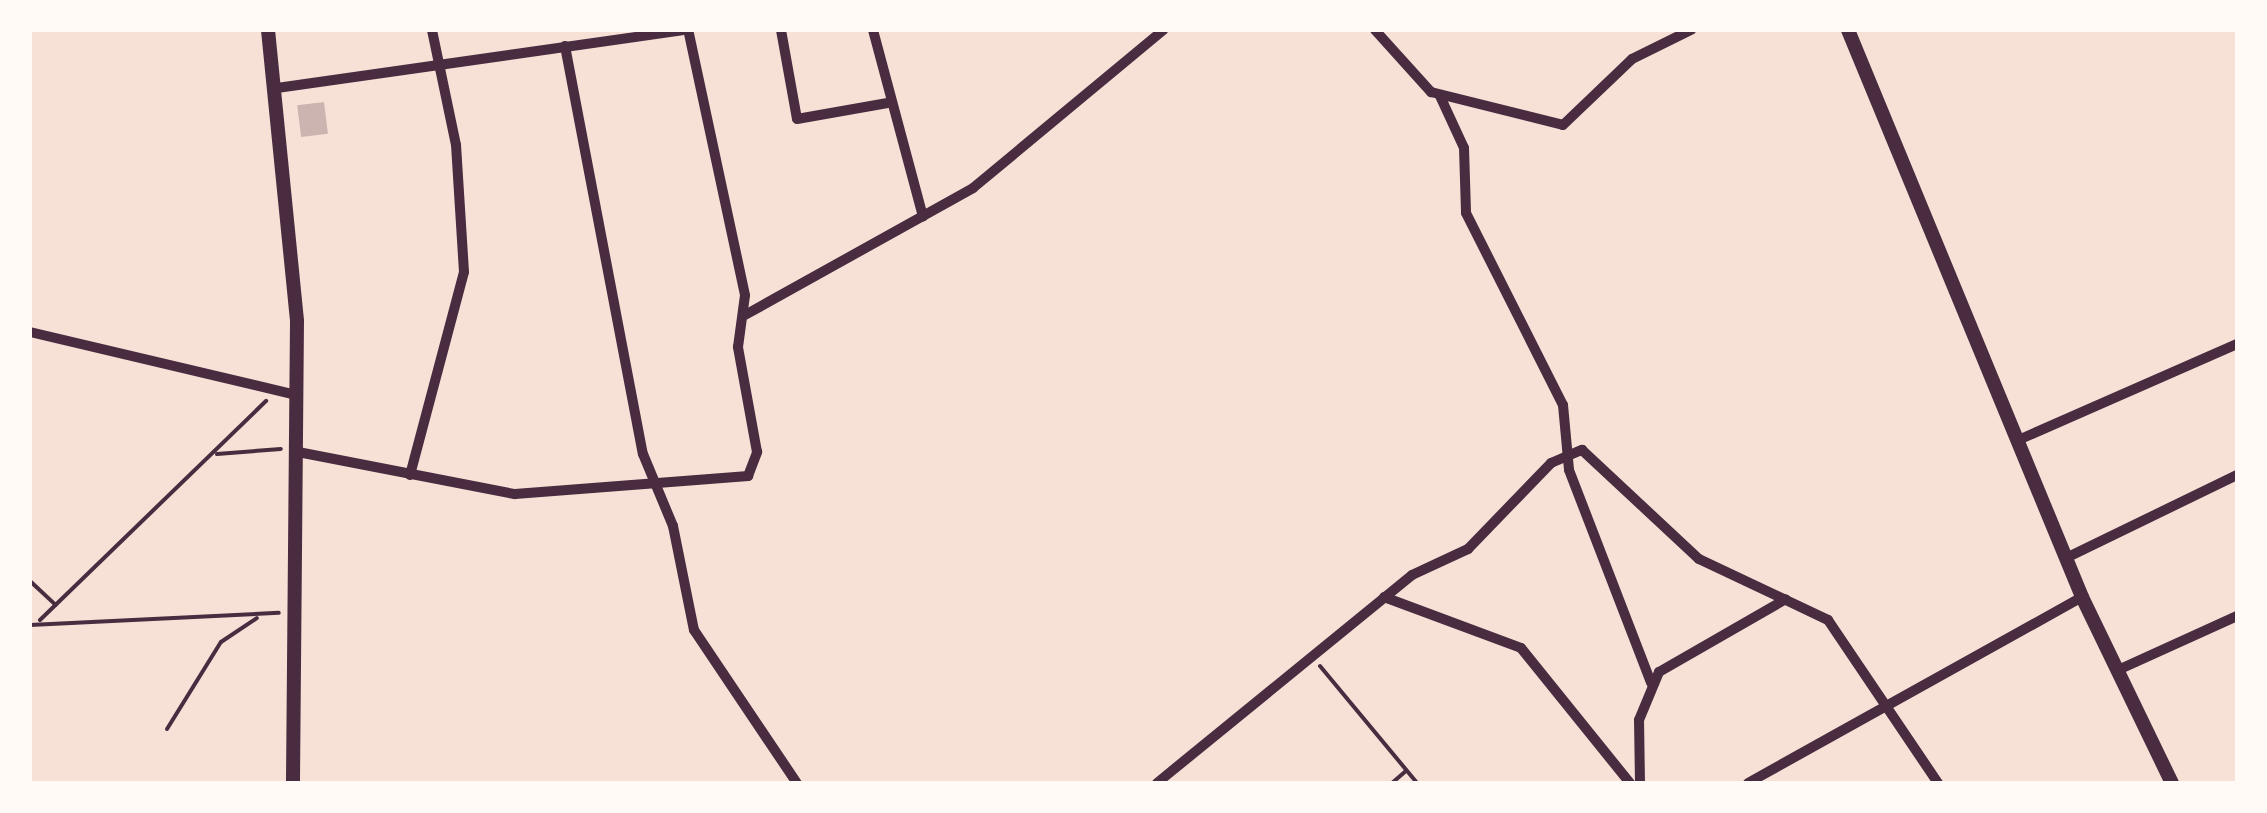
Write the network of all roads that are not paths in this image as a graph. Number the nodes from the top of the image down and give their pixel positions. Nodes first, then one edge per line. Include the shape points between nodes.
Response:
1 (268, 30) edge
2 (432, 30) edge
3 (685, 30) edge
4 (781, 30) edge
5 (874, 30) edge
6 (1163, 30) edge
7 (1375, 30) edge
8 (1691, 30) edge
9 (1848, 30) edge
10 (566, 46) junction
11 (439, 64) junction
12 (277, 88) junction
13 (1440, 96) junction
14 (888, 103) junction
15 (923, 216) junction
16 (746, 315) junction
17 (30, 332) edge
18 (2237, 344) edge
19 (296, 394) junction
20 (2016, 441) junction
21 (298, 452) junction
22 (1566, 454) junction
23 (410, 475) junction
24 (2237, 475) edge
25 (657, 490) junction
26 (2066, 558) junction
27 (1384, 597) junction
28 (2082, 597) junction
29 (1786, 599) junction
30 (2237, 616) edge
31 (2118, 670) junction
32 (1651, 683) junction
33 (1889, 702) junction
34 (1771, 771) junction
35 (294, 783) edge
36 (797, 783) edge
37 (1158, 783) edge
38 (1630, 783) edge
39 (1640, 783) edge
40 (1748, 783) edge
41 (1779, 783) edge
42 (1938, 783) edge
43 (2172, 783) edge

1 - 12 street
2 - 11 street
3 - 10 street
3 - 16 street
4 - 14 street via 797,119
5 - 14 street
6 - 15 street via 1008,162
7 - 13 street via 1411,77
8 - 13 street via 1632,59 1568,124
9 - 20 street
10 - 11 street
10 - 25 street
11 - 12 street
11 - 23 street via 464,272
12 - 19 street via 294,246
13 - 22 street via 1464,148 1466,213 1562,405
14 - 15 street
15 - 16 street
16 - 25 street via 738,347 755,466 740,479
17 - 19 street
18 - 20 street
19 - 21 street
20 - 26 street
21 - 23 street
21 - 35 street
22 - 27 street via 1468,549
22 - 29 street via 1582,450 1606,465 1700,559
22 - 32 street
23 - 25 street via 515,494
24 - 26 street
25 - 36 street via 711,667
26 - 28 street
27 - 37 street
27 - 38 street via 1521,648
28 - 31 street
28 - 33 street
29 - 32 street via 1676,658
29 - 33 street via 1838,631
30 - 31 street
31 - 43 street
32 - 39 street via 1639,720
33 - 34 street
33 - 42 street
34 - 40 street
34 - 41 street

